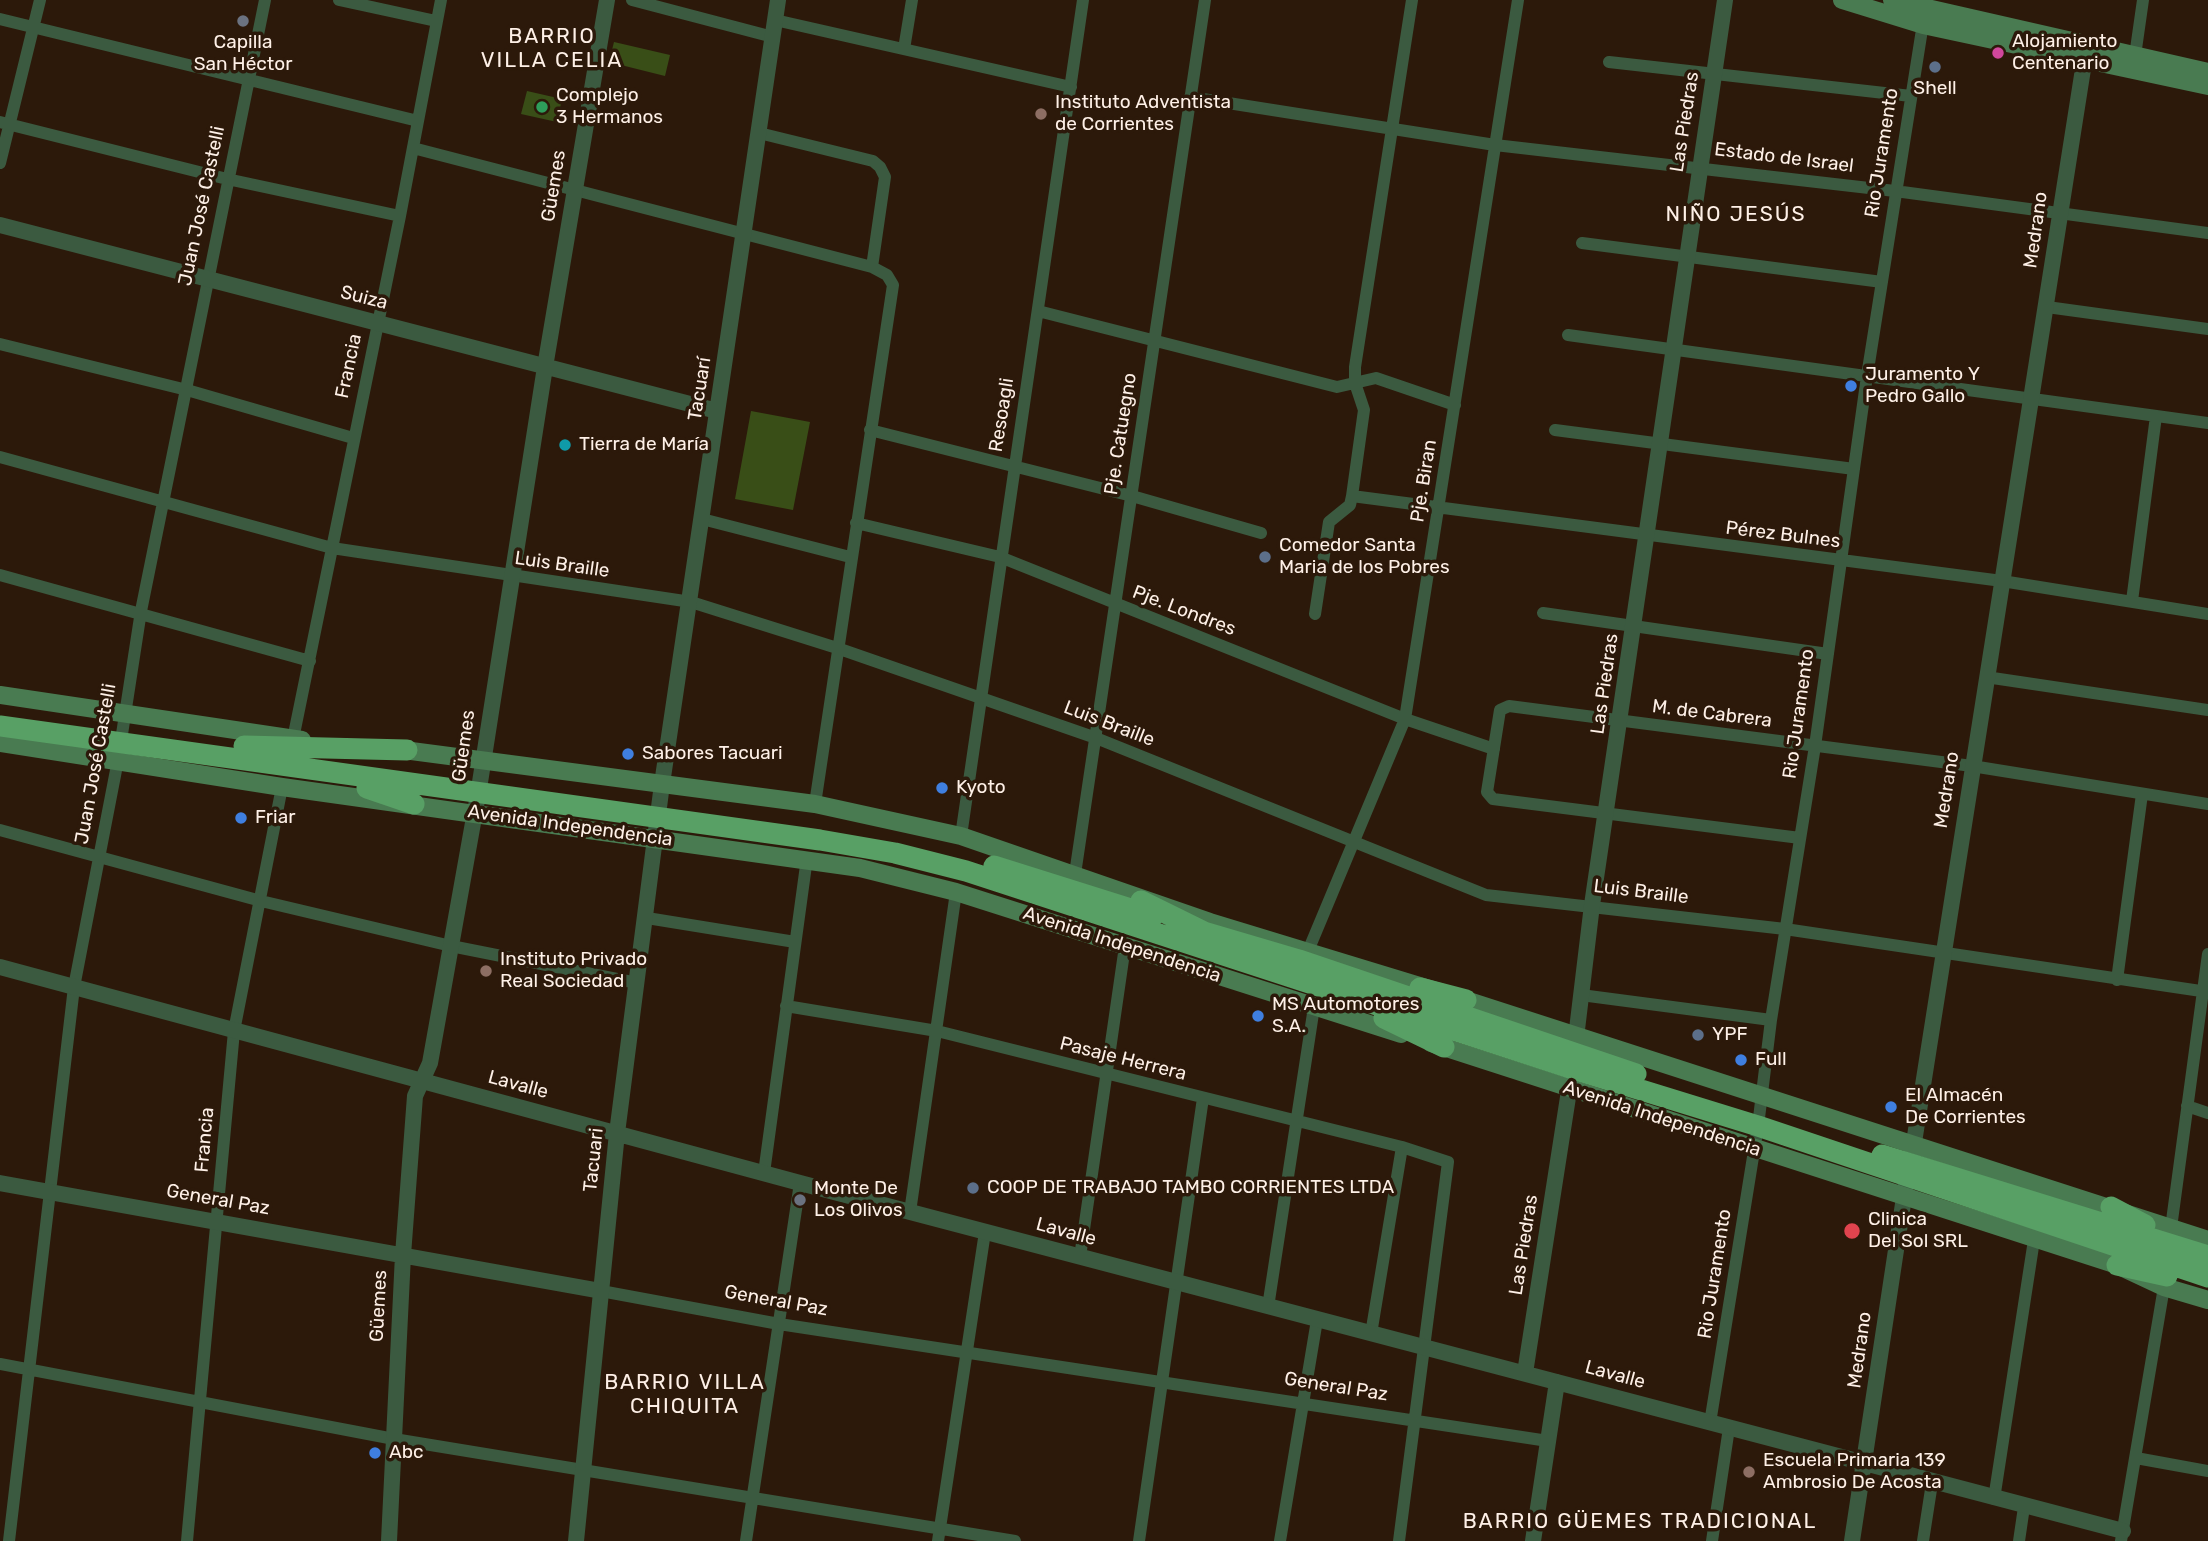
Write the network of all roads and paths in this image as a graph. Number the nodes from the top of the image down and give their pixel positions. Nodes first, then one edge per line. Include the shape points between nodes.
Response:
1 (40, 0) edge
2 (265, 0) edge
3 (339, 0) edge
4 (441, 0) edge
5 (607, 0) edge
6 (632, 0) edge
7 (778, 0) edge
8 (912, 0) edge
9 (1083, 0) edge
10 (1205, 0) edge
11 (1412, 0) edge
12 (1518, 0) edge
13 (1725, 0) edge
14 (1842, 0) edge
15 (1892, 0) edge
16 (2143, 0) edge
17 (1863, 3) edge
18 (1924, 18) junction
19 (0, 19) edge
20 (775, 20) junction
21 (436, 21) junction
22 (34, 27) junction
23 (773, 37) junction
24 (904, 49) junction
25 (2086, 54) junction
26 (1609, 62) dead end
27 (2134, 63) junction
28 (2208, 72) edge
29 (1714, 73) junction
30 (248, 79) junction
31 (2208, 86) edge
32 (1071, 87) junction
33 (1910, 96) junction
34 (1190, 97) junction
35 (418, 121) junction
36 (5, 123) edge
37 (1392, 130) junction
38 (759, 133) junction
39 (1495, 145) junction
40 (413, 148) junction
41 (0, 163) edge
42 (1699, 168) junction
43 (227, 179) junction
44 (575, 189) junction
45 (1895, 191) junction
46 (2060, 212) junction
47 (400, 216) junction
48 (0, 225) edge
49 (745, 233) junction
50 (2208, 233) edge
51 (1582, 243) dead end
52 (1685, 258) junction
53 (872, 267) junction
54 (206, 280) junction
55 (1882, 282) junction
56 (2046, 307) junction
57 (1038, 311) junction
58 (377, 323) junction
59 (2208, 329) edge
60 (1568, 335) dead end
61 (1155, 340) junction
62 (0, 344) edge
63 (1673, 351) junction
64 (545, 367) junction
65 (1867, 376) junction
66 (1355, 383) junction
67 (187, 390) junction
68 (2031, 400) junction
69 (1455, 405) junction
70 (717, 411) junction
71 (2156, 416) junction
72 (2208, 424) edge
73 (870, 430) junction
74 (1555, 430) dead end
75 (353, 438) junction
76 (1660, 443) junction
77 (0, 457) edge
78 (1013, 466) junction
79 (1854, 469) junction
80 (1132, 496) junction
81 (1352, 496) junction
82 (164, 501) junction
83 (1439, 508) junction
84 (702, 519) junction
85 (856, 523) junction
86 (1261, 533) dead end
87 (1647, 537) junction
88 (332, 548) junction
89 (850, 557) junction
90 (1000, 557) junction
91 (1840, 562) junction
92 (0, 575) edge
93 (511, 578) junction
94 (2002, 581) junction
95 (2132, 601) junction
96 (691, 602) junction
97 (1115, 605) junction
98 (141, 611) junction
99 (1543, 613) dead end
100 (1315, 614) dead end
101 (2208, 614) edge
102 (1634, 626) junction
103 (837, 648) junction
104 (1828, 654) junction
105 (310, 661) junction
106 (1986, 677) junction
107 (0, 695) edge
108 (982, 698) junction
109 (2208, 710) edge
110 (0, 711) edge
111 (1405, 719) junction
112 (1621, 722) junction
113 (0, 726) edge
114 (121, 736) junction
115 (293, 738) junction
116 (1096, 738) junction
117 (0, 743) edge
118 (244, 746) junction
119 (1815, 746) junction
120 (1494, 749) junction
121 (407, 750) junction
122 (482, 760) junction
123 (274, 764) junction
124 (1972, 766) junction
125 (663, 784) junction
126 (282, 787) junction
127 (2142, 794) junction
128 (477, 796) junction
129 (414, 804) junction
130 (815, 804) junction
131 (2208, 804) edge
132 (1608, 815) junction
133 (658, 821) junction
134 (0, 830) edge
135 (961, 836) junction
136 (1800, 838) junction
137 (1354, 842) junction
138 (100, 856) junction
139 (807, 858) junction
140 (1074, 874) junction
141 (1104, 885) junction
142 (956, 892) junction
143 (261, 901) junction
144 (1592, 905) junction
145 (647, 918) junction
146 (1785, 929) junction
147 (1208, 934) junction
148 (795, 942) junction
149 (451, 946) junction
150 (1125, 946) junction
151 (1943, 952) junction
152 (2208, 954) edge
153 (1302, 963) junction
154 (0, 967) edge
155 (2117, 980) junction
156 (637, 983) junction
157 (74, 987) junction
158 (2205, 991) edge
159 (1581, 995) junction
160 (1466, 1000) joint
161 (786, 1006) junction
162 (1314, 1007) junction
163 (1771, 1020) junction
164 (234, 1031) junction
165 (937, 1031) junction
166 (1444, 1047) junction
167 (1573, 1062) junction
168 (1105, 1074) junction
169 (422, 1081) junction
170 (1203, 1098) junction
171 (2187, 1107) junction
172 (1760, 1112) junction
173 (2208, 1113) edge
174 (1297, 1121) junction
175 (617, 1133) junction
176 (1402, 1147) junction
177 (1755, 1150) junction
178 (1909, 1170) junction
179 (764, 1173) junction
180 (0, 1183) edge
181 (800, 1183) junction
182 (48, 1191) junction
183 (2111, 1207) junction
184 (911, 1212) junction
185 (217, 1221) junction
186 (2171, 1228) junction
187 (985, 1232) junction
188 (2034, 1240) junction
189 (2208, 1240) edge
190 (2208, 1254) edge
191 (403, 1255) junction
192 (1080, 1257) junction
193 (2118, 1265) junction
194 (2208, 1277) edge
195 (1177, 1283) junction
196 (2208, 1284) edge
197 (2164, 1287) junction
198 (601, 1291) junction
199 (2208, 1300) edge
200 (1268, 1307) junction
201 (1317, 1320) junction
202 (779, 1324) junction
203 (1370, 1335) junction
204 (1422, 1347) junction
205 (968, 1353) junction
206 (0, 1364) edge
207 (30, 1370) junction
208 (1525, 1373) junction
209 (1558, 1381) junction
210 (1164, 1382) junction
211 (200, 1403) junction
212 (1301, 1403) junction
213 (1417, 1421) junction
214 (1710, 1423) junction
215 (1729, 1428) junction
216 (394, 1438) junction
217 (1548, 1441) junction
218 (2136, 1458) junction
219 (1865, 1463) junction
220 (584, 1471) junction
221 (2208, 1471) edge
222 (1932, 1483) junction
223 (1994, 1499) junction
224 (752, 1500) junction
225 (2024, 1507) junction
226 (939, 1535) edge
227 (2122, 1536) edge
228 (9, 1541) edge
229 (187, 1541) edge
230 (389, 1541) edge
231 (576, 1541) edge
232 (746, 1541) edge
233 (1015, 1541) edge
234 (1139, 1541) edge
235 (1280, 1541) edge
236 (1399, 1541) edge
237 (1533, 1541) edge
238 (1712, 1541) edge
239 (1852, 1541) edge
240 (1923, 1541) edge
241 (2019, 1541) edge

1 - 22 street
2 - 30 street, Juan José Castelli
3 - 21 street
4 - 21 street, Francia
5 - 44 street, Güemes
6 - 23 street
7 - 20 street, Tacuarí
8 - 24 street
9 - 32 street, Resoagli
10 - 34 street, Pje. Catuegno
11 - 37 street
12 - 39 street, Pje. Biran
13 - 29 street, Las Piedras
14 - 17 main road
15 - 18 main road
16 - 27 street
17 - 18 main road
18 - 25 main road
18 - 33 street, Rio Juramento
19 - 22 street
20 - 23 street, Tacuarí
20 - 24 street
21 - 35 street, Francia
22 - 30 street
22 - 36 street
23 - 38 street, Tacuarí
24 - 32 street
25 - 27 main road
25 - 46 street, Medrano
26 - 29 street
27 - 28 main road
27 - 31 main road
29 - 33 street
29 - 42 street, Las Piedras
30 - 35 street
30 - 43 street, Juan José Castelli
32 - 57 street, Resoagli
33 - 45 street, Rio Juramento
34 - 37 street, Estado de Israel
34 - 61 street, Pje. Catuegno
35 - 40 street, Francia
36 - 41 street
36 - 43 street
37 - 39 street, Estado de Israel
37 - 66 street
38 - 49 street, Tacuarí
38 - 53 street via 873,161 885,177
39 - 42 street, Estado de Israel
39 - 69 street, Pje. Biran
40 - 44 street
40 - 47 street, Francia
42 - 45 street, Estado de Israel
42 - 52 street, Las Piedras
43 - 47 street
43 - 54 street, Juan José Castelli
44 - 49 street
44 - 64 street, Güemes
45 - 46 street, Estado de Israel
45 - 55 street, Rio Juramento
46 - 50 street, Estado de Israel
46 - 56 street, Medrano
47 - 58 street, Francia
48 - 54 street, Suiza
49 - 53 street
49 - 70 street, Tacuarí
51 - 52 street
52 - 55 street
52 - 63 street, Las Piedras
53 - 73 street via 887,275 893,285
54 - 58 street, Suiza
54 - 67 street, Juan José Castelli
55 - 65 street, Rio Juramento
56 - 59 street
56 - 68 street, Medrano
57 - 61 street
57 - 78 street, Resoagli
58 - 64 street, Suiza
58 - 75 street, Francia
60 - 63 street
61 - 66 street via 1336,387
61 - 80 street, Pje. Catuegno
62 - 67 street
63 - 65 street
63 - 76 street, Las Piedras
64 - 70 street, Suiza
64 - 93 street, Güemes
65 - 68 street
65 - 79 street, Rio Juramento
66 - 69 street via 1376,378
66 - 81 street via 1364,410
67 - 75 street
67 - 82 street, Juan José Castelli
68 - 71 street
68 - 94 street, Medrano
69 - 83 street, Pje. Biran
70 - 84 street, Tacuarí
71 - 72 street
71 - 95 street
73 - 78 street
73 - 85 street
74 - 76 street
75 - 88 street, Francia
76 - 79 street
76 - 87 street, Las Piedras
77 - 82 street, Luis Braille
78 - 80 street
78 - 90 street, Resoagli
79 - 91 street, Rio Juramento
80 - 86 street
80 - 97 street, Pje. Catuegno
81 - 83 street, Pérez Bulnes
81 - 100 street via 1350,505 1329,522
82 - 88 street, Luis Braille
82 - 98 street, Juan José Castelli
83 - 87 street, Pérez Bulnes
83 - 111 street, Pje. Biran
84 - 89 street
84 - 96 street, Tacuarí
85 - 89 street
85 - 90 street, Pje. Londres
87 - 91 street, Pérez Bulnes
87 - 102 street, Las Piedras
88 - 93 street, Luis Braille
88 - 105 street, Francia
89 - 103 street
90 - 97 street, Pje. Londres
90 - 108 street, Resoagli
91 - 94 street, Pérez Bulnes
91 - 104 street, Rio Juramento
92 - 98 street
93 - 96 street, Luis Braille
93 - 122 street, Güemes
94 - 95 street, Pérez Bulnes
94 - 106 street, Medrano
95 - 101 street, Pérez Bulnes
96 - 103 street, Luis Braille
96 - 125 street, Tacuarí
97 - 111 street, Pje. Londres
97 - 116 street, Pje. Catuegno
98 - 105 street
98 - 114 street, Juan José Castelli
99 - 102 street
102 - 104 street
102 - 112 street, Las Piedras
103 - 108 street, Luis Braille
103 - 130 street
104 - 119 street, Rio Juramento
105 - 115 street, Francia
106 - 109 street
106 - 124 street, Medrano
107 - 114 main road, Avenida Independencia
108 - 116 street, Luis Braille
108 - 135 street, Resoagli
110 - 114 highway, Avenida Independencia
111 - 120 street, Pje. Londres
111 - 137 street, Pje. Biran
112 - 119 street, M. de Cabrera
112 - 120 street, M. de Cabrera via 1508,706 1500,710
112 - 132 street, Las Piedras
113 - 114 highway, Avenida Independencia
114 - 115 main road, Avenida Independencia
114 - 117 main road, Avenida Independencia
114 - 118 highway, Avenida Independencia
114 - 123 highway, Avenida Independencia
114 - 126 main road, Avenida Independencia
114 - 138 street, Juan José Castelli
115 - 121 main road, Avenida Independencia
116 - 137 street, Luis Braille
116 - 140 street, Pje. Catuegno
118 - 121 highway
118 - 128 highway, Avenida Independencia
119 - 124 street, M. de Cabrera
119 - 136 street, Rio Juramento
120 - 132 street via 1488,792 1493,799
121 - 122 main road, Avenida Independencia
122 - 125 main road, Avenida Independencia
122 - 128 street, Güemes
123 - 128 highway, Avenida Independencia
123 - 129 highway via 341,779
124 - 127 street, M. de Cabrera
124 - 151 street, Medrano
125 - 130 main road, Avenida Independencia
125 - 133 street, Tacuari
126 - 129 main road, Avenida Independencia
126 - 143 street, Francia
127 - 131 street, M. de Cabrera
127 - 155 street
128 - 129 main road, Avenida Independencia
128 - 133 highway, Avenida Independencia
128 - 149 street, Güemes
130 - 135 main road, Avenida Independencia
132 - 136 street
132 - 144 street, Las Piedras
133 - 139 main road, Avenida Independencia
133 - 145 street, Tacuari
133 - 147 highway, Avenida Independencia via 819,830 946,853 1033,876
133 - 153 highway, Avenida Independencia via 820,840 918,859
134 - 138 street
135 - 140 main road, Avenida Independencia
136 - 146 street, Rio Juramento
137 - 144 street, Luis Braille via 1486,895
137 - 153 street, Pje. Biran
138 - 143 street
138 - 157 street, Juan José Castelli
139 - 142 main road, Avenida Independencia
139 - 148 street
140 - 141 main road, Avenida Independencia
141 - 147 highway
141 - 153 main road, Avenida Independencia via 1210,922
142 - 150 main road, Avenida Independencia
142 - 165 street
143 - 149 street
143 - 164 street, Francia
144 - 146 street, Luis Braille
144 - 159 street, Las Piedras
145 - 148 street
145 - 156 street, Tacuari
146 - 151 street, Luis Braille
146 - 163 street, Rio Juramento
147 - 153 highway, Avenida Independencia
148 - 161 street
149 - 156 street
149 - 169 street, Güemes via 430,1063
150 - 162 main road, Avenida Independencia
150 - 168 street
151 - 155 street, Luis Braille
151 - 178 street, Medrano
152 - 158 street
153 - 160 highway
153 - 166 highway
153 - 167 highway, Avenida Independencia
154 - 157 street, Lavalle
155 - 158 street, Luis Braille
156 - 175 street, Tacuari
157 - 164 street, Lavalle
157 - 182 street, Juan José Castelli
158 - 171 street
159 - 163 street
159 - 167 street, Las Piedras
160 - 167 main road, Avenida Independencia
161 - 165 street, Pasaje Herrera
161 - 179 street
162 - 166 main road, Avenida Independencia
162 - 174 street
163 - 172 street, Rio Juramento
164 - 169 street, Lavalle
164 - 185 street, Francia
165 - 168 street, Pasaje Herrera
165 - 184 street
166 - 167 main road, Avenida Independencia
167 - 172 highway, Avenida Independencia
167 - 172 main road, Avenida Independencia
167 - 177 main road, Avenida Independencia
167 - 208 street, Las Piedras
168 - 170 street, Pasaje Herrera
168 - 192 street
169 - 175 street, Lavalle
169 - 191 street, Güemes via 415,1096
170 - 174 street, Pasaje Herrera
170 - 195 street
171 - 173 street
171 - 186 street
172 - 177 street, Rio Juramento
172 - 178 highway, Avenida Independencia
174 - 176 street, Pasaje Herrera
174 - 200 street
175 - 179 street, Lavalle
175 - 198 street, Tacuari
176 - 203 street
176 - 204 street, Pasaje Herrera via 1448,1162
177 - 178 main road, Avenida Independencia
177 - 214 street, Rio Juramento
178 - 183 main road, Avenida Independencia
178 - 188 main road, Avenida Independencia
178 - 190 highway, Avenida Independencia
178 - 194 highway, Avenida Independencia
178 - 219 street, Medrano
179 - 181 street, Lavalle
180 - 182 street, General Paz
181 - 184 street, Lavalle
181 - 202 street
182 - 185 street, General Paz
182 - 207 street, Juan José Castelli
183 - 186 main road, Avenida Independencia
183 - 190 highway
184 - 187 street, Lavalle
185 - 191 street, General Paz
185 - 211 street, Francia
186 - 189 main road, Avenida Independencia
187 - 192 street, Lavalle
187 - 205 street
188 - 193 main road, Avenida Independencia
188 - 223 street
191 - 198 street, General Paz
191 - 216 street, Güemes
192 - 195 street, Lavalle
193 - 196 highway
193 - 197 main road, Avenida Independencia
195 - 200 street, Lavalle
195 - 210 street
197 - 199 main road, Avenida Independencia
197 - 218 street
198 - 202 street, General Paz
198 - 220 street, Tacuari
200 - 201 street, Lavalle
201 - 203 street, Lavalle
201 - 212 street
202 - 205 street, General Paz
202 - 224 street
203 - 204 street, Lavalle
204 - 208 street, Lavalle
204 - 213 street
205 - 210 street, General Paz
205 - 226 street
206 - 207 street
207 - 211 street
207 - 228 street, Juan José Castelli
208 - 209 street, Lavalle
209 - 214 street, Lavalle
209 - 217 street
210 - 212 street, General Paz
210 - 234 street
211 - 216 street
211 - 229 street, Francia
212 - 213 street, General Paz
212 - 235 street
213 - 217 street, General Paz
213 - 236 street
214 - 215 street, Lavalle
215 - 219 street, Lavalle
215 - 238 street
216 - 220 street
216 - 230 street, Güemes
217 - 237 street
218 - 221 street
218 - 227 street
219 - 222 street, Lavalle
219 - 239 street, Medrano
220 - 224 street
220 - 231 street, Tacuari
222 - 223 street, Lavalle
222 - 240 street
223 - 225 street, Lavalle
224 - 226 street
224 - 232 street
225 - 227 street, Lavalle
225 - 241 street
226 - 233 street

